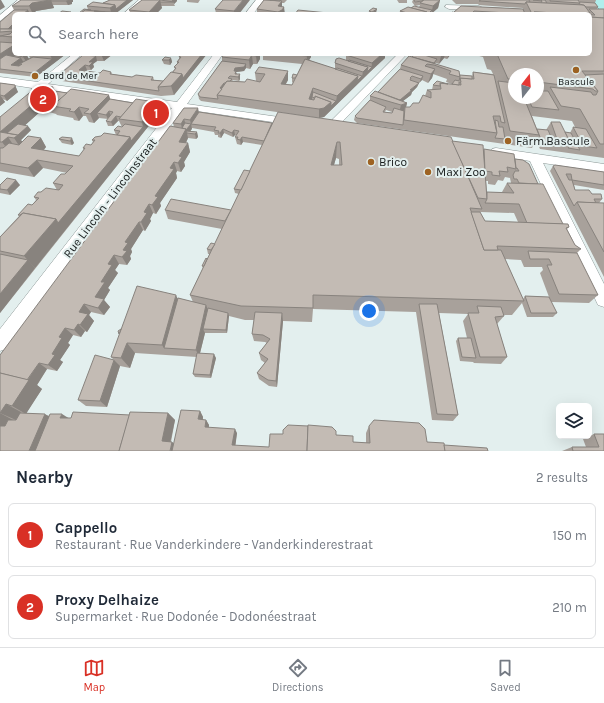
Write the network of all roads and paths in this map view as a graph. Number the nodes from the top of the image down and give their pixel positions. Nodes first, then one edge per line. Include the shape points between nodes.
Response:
1 (22, 0) edge
2 (143, 0) edge
3 (260, 0) edge
4 (443, 0) edge
5 (597, 0) edge
6 (449, 7) junction
7 (491, 9) edge
8 (129, 12) edge
9 (251, 12) edge
10 (444, 12) edge
11 (603, 12) edge
12 (0, 19) edge
13 (76, 56) edge
14 (218, 56) edge
15 (401, 56) edge
16 (0, 80) edge
17 (40, 86) junction
18 (27, 97) edge
19 (180, 106) junction
20 (306, 124) edge
21 (321, 127) edge
22 (335, 129) junction
23 (350, 131) edge
24 (481, 150) edge
25 (535, 158) junction
26 (604, 168) edge
27 (604, 300) edge
28 (0, 343) edge

1 - 12 street
2 - 8 street
3 - 9 street
4 - 6 street
5 - 11 main road
6 - 7 street
6 - 10 street
13 - 17 street
14 - 19 street, Rue Lincoln - Lincolnstraat
15 - 22 street via 337,121
16 - 17 street
17 - 18 street
17 - 19 street
19 - 20 street
19 - 28 street, Rue Lincoln - Lincolnstraat
21 - 22 street
22 - 23 street
24 - 25 street
25 - 26 street
25 - 27 street

